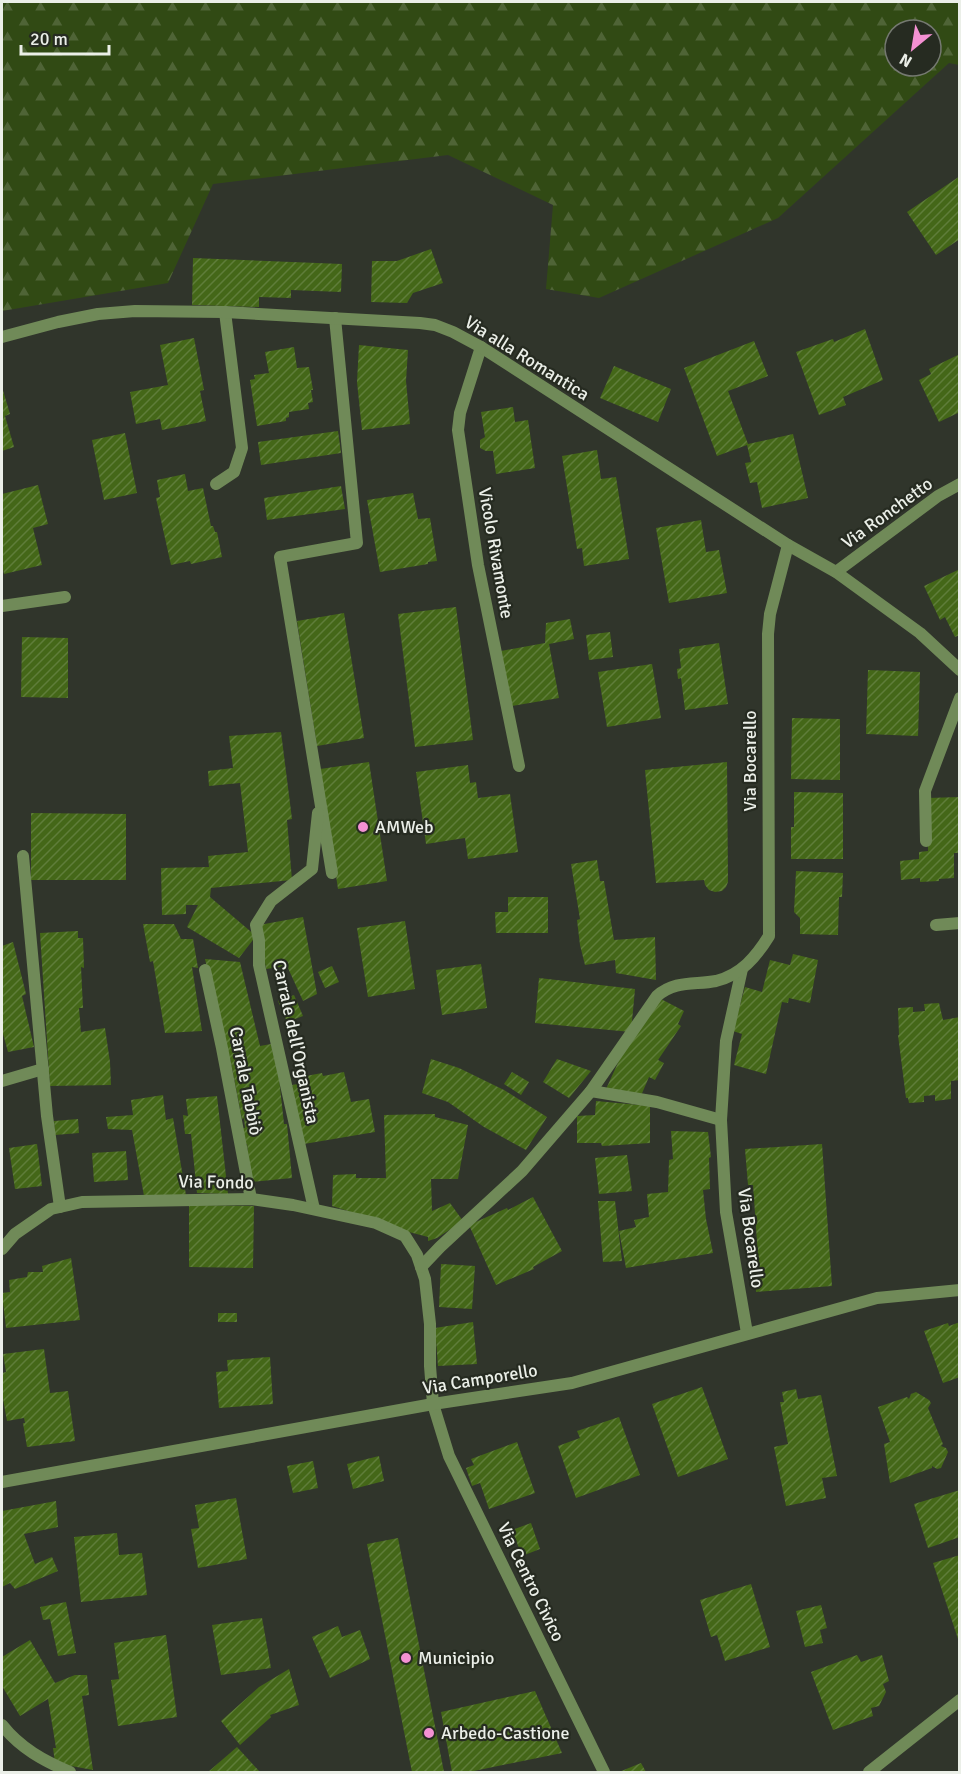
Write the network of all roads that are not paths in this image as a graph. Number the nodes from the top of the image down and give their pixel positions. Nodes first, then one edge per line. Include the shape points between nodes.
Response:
1 (225, 312) junction
2 (335, 318) junction
3 (2, 337) edge
4 (481, 347) junction
5 (216, 484) dead end
6 (960, 484) edge
7 (788, 545) junction
8 (836, 572) junction
9 (65, 597) dead end
10 (2, 606) edge
11 (960, 670) edge
12 (960, 698) edge
13 (519, 766) dead end
14 (320, 798) junction
15 (926, 841) dead end
16 (23, 856) dead end
17 (332, 873) dead end
18 (960, 923) edge
19 (936, 925) dead end
20 (742, 969) junction
21 (205, 970) dead end
22 (43, 1069) junction
23 (2, 1081) edge
24 (591, 1091) junction
25 (721, 1120) junction
26 (251, 1199) junction
27 (60, 1207) junction
28 (314, 1209) junction
29 (2, 1249) edge
30 (421, 1267) junction
31 (960, 1290) edge
32 (747, 1334) junction
33 (433, 1404) junction
34 (2, 1482) edge
35 (960, 1700) edge
36 (2, 1725) edge
37 (70, 1773) edge
38 (604, 1773) edge
39 (869, 1773) edge

1 - 2 street, Via alla Romantica
1 - 3 street, Via alla Romantica via 135,310 98,314
1 - 5 street via 242,448 234,472
2 - 4 street, Via alla Romantica via 435,325
2 - 14 street via 357,543 280,556
4 - 7 street, Via alla Romantica
4 - 13 street, Vicolo Rivamonte via 458,430 478,565
6 - 8 street, Via Ronchetto
7 - 8 street, Via alla Romantica
7 - 20 street, Via Bocarello via 768,634 769,936
8 - 11 street, Via alla Romantica via 920,633
9 - 10 street
12 - 15 street via 925,791
14 - 17 street
14 - 28 street, Carrale dell'Organista via 312,869 271,901 256,925 259,965
16 - 22 street
18 - 19 street
20 - 24 street, Via Bocarello via 715,981 664,990
20 - 25 street, Via Bocarello via 726,1041
21 - 26 street, Carrale Tabbiò
22 - 23 street
22 - 27 street
24 - 25 street via 657,1102
24 - 30 street via 522,1171
25 - 32 street, Via Bocarello via 726,1212
26 - 27 street, Via Fondo via 82,1202
26 - 28 street, Via Fondo
27 - 29 street, Via Fondo via 34,1220
28 - 30 street, Via Fondo via 376,1223 405,1236
30 - 33 street, Via Fondo via 430,1324
31 - 32 street, Via Camporello via 877,1298
32 - 33 street, Via Camporello via 572,1383
33 - 34 street, Via Camporello
33 - 38 street, Via Centro Civico via 449,1456
35 - 39 street
36 - 37 street via 19,1744

